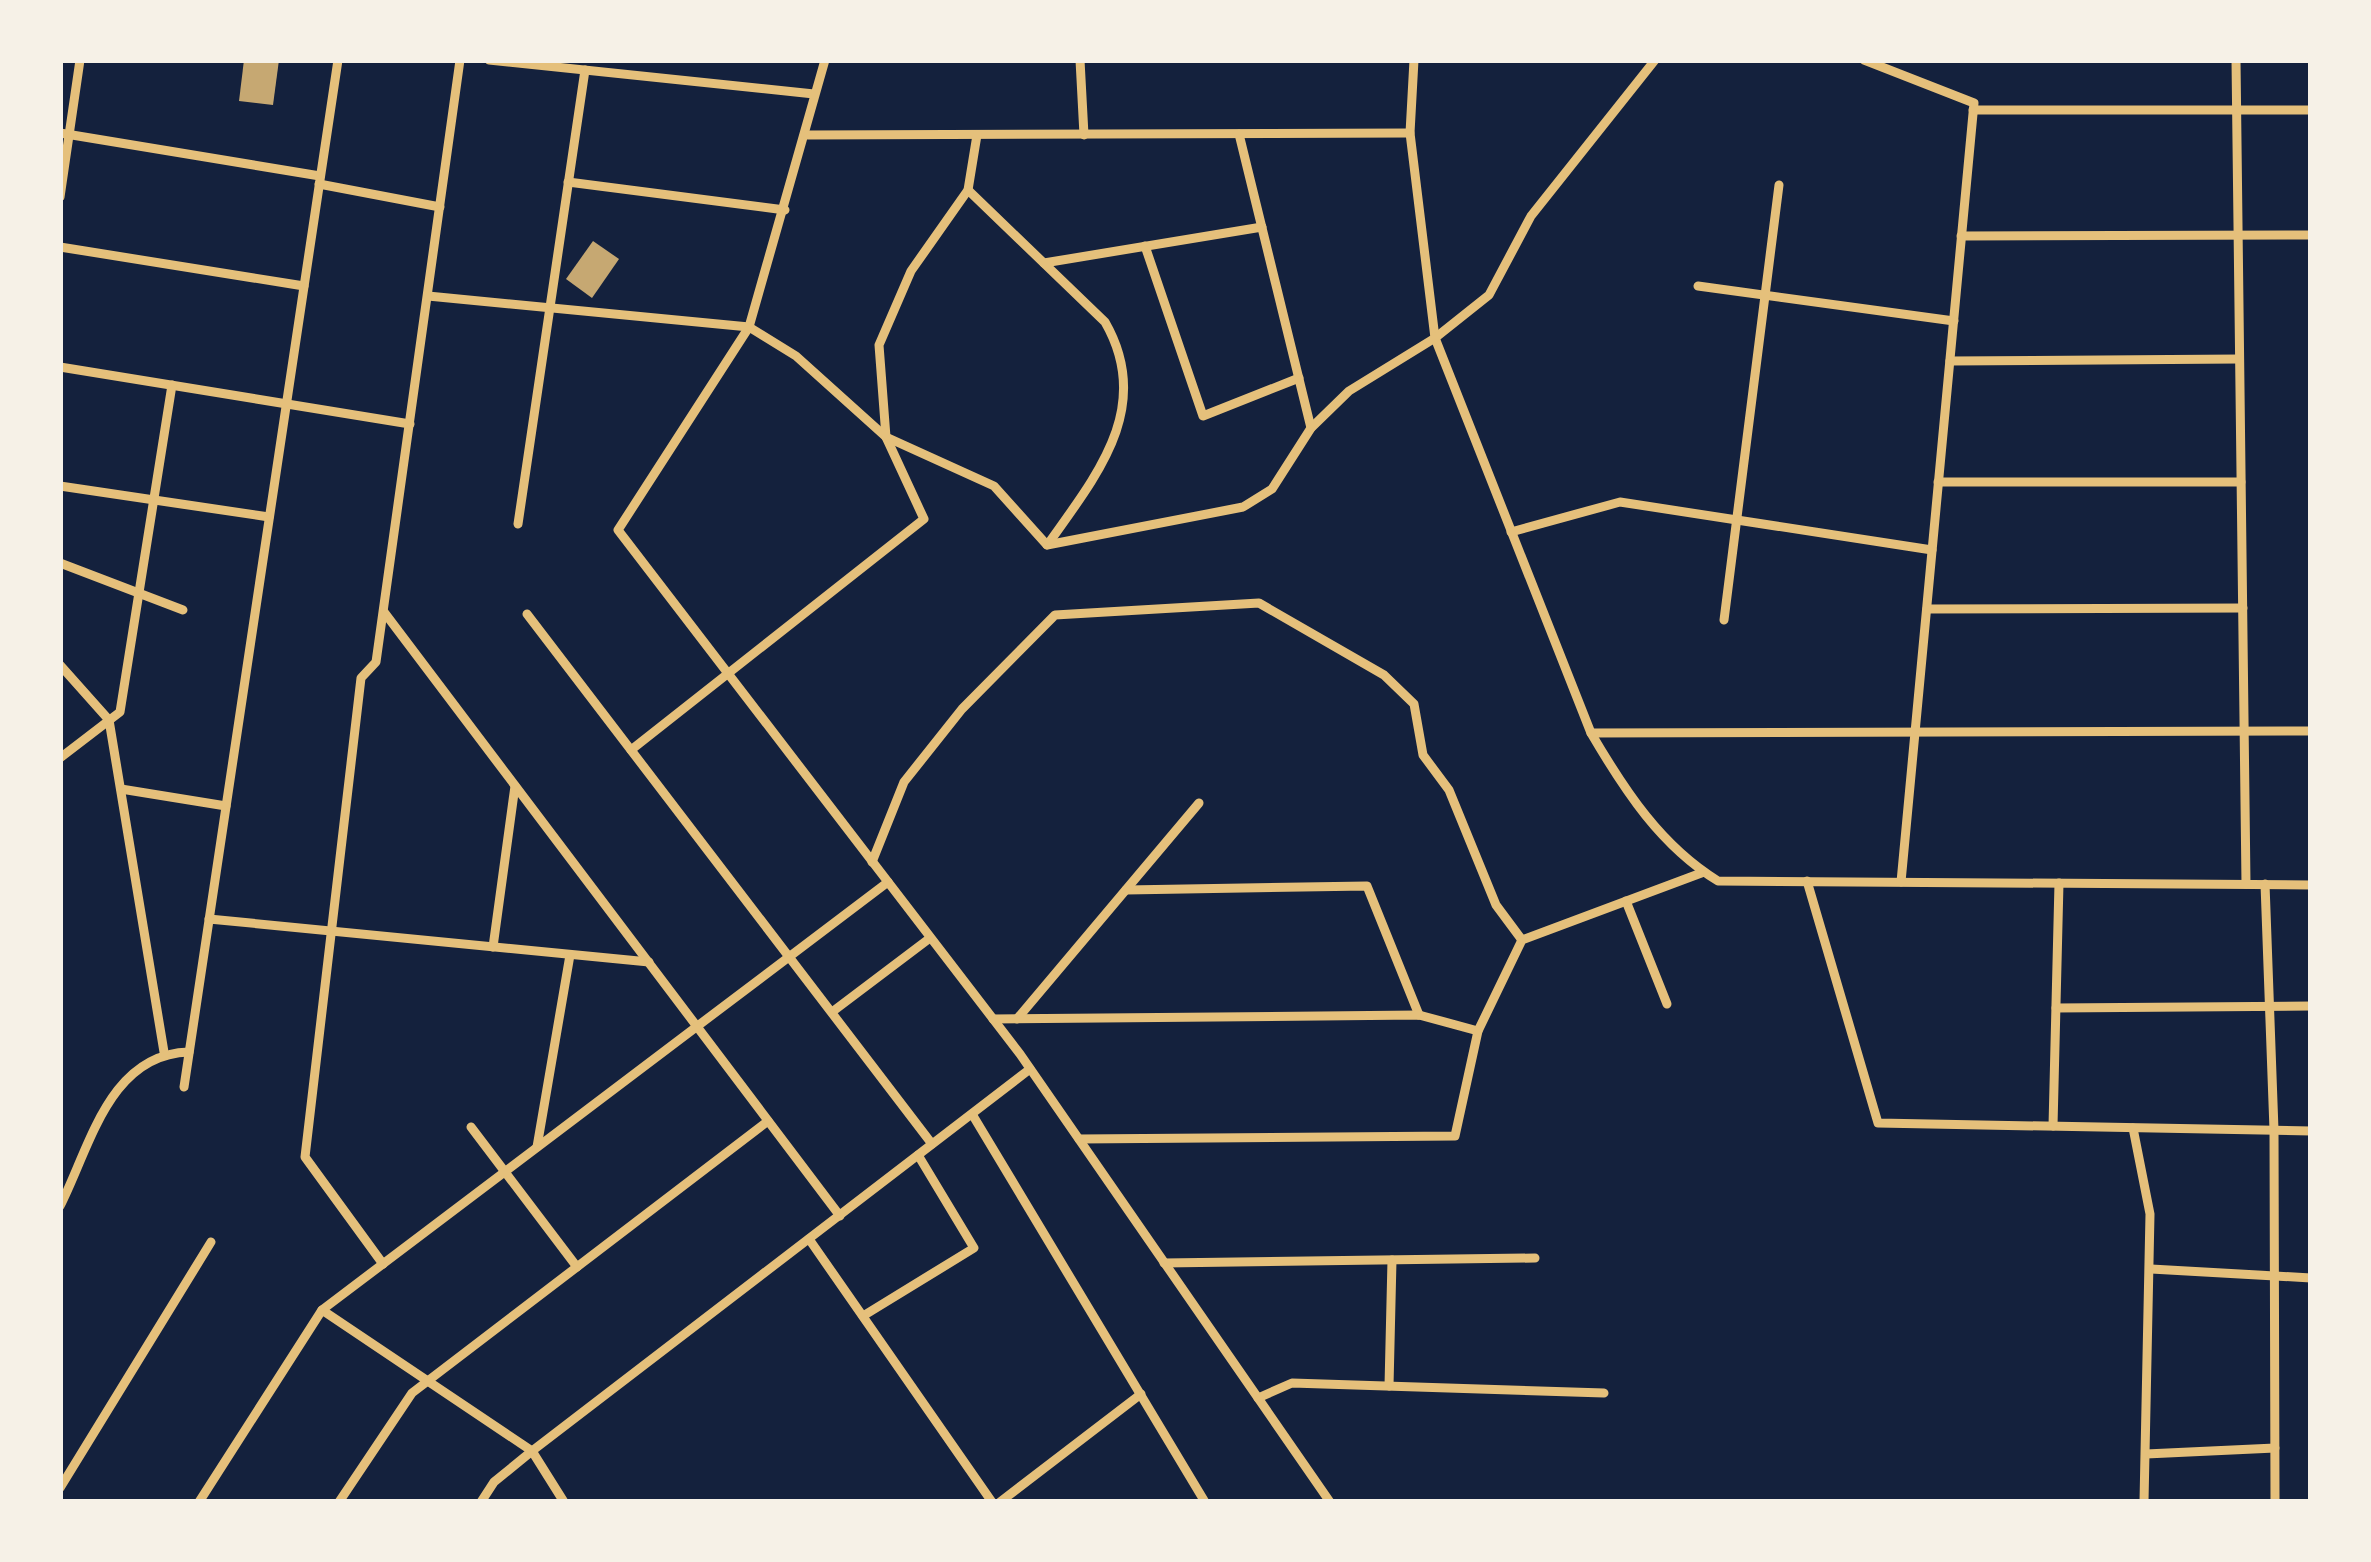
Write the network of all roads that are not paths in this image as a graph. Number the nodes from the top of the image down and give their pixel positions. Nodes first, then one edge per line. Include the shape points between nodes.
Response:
1 (80, 60) edge
2 (338, 60) edge
3 (460, 60) edge
4 (489, 60) edge
5 (825, 60) edge
6 (1081, 60) edge
7 (1414, 60) edge
8 (1655, 60) edge
9 (1864, 60) edge
10 (2236, 60) edge
11 (585, 70) junction
12 (814, 94) junction
13 (1972, 110) junction
14 (2236, 110) junction
15 (2311, 110) edge
16 (1411, 133) junction
17 (64, 134) edge
18 (1239, 134) junction
19 (808, 135) junction
20 (977, 135) junction
21 (1084, 135) junction
22 (320, 180) junction
23 (568, 182) junction
24 (1779, 184) dead end
25 (968, 190) junction
26 (60, 197) edge
27 (440, 207) junction
28 (785, 210) junction
29 (1262, 227) junction
30 (2238, 235) junction
31 (2311, 235) edge
32 (1961, 236) junction
33 (1145, 246) junction
34 (60, 247) edge
35 (1044, 263) junction
36 (304, 286) junction
37 (1698, 286) dead end
38 (1765, 295) junction
39 (428, 296) junction
40 (550, 308) junction
41 (1956, 321) junction
42 (749, 328) junction
43 (1435, 338) junction
44 (2240, 359) junction
45 (1950, 361) junction
46 (60, 367) edge
47 (1299, 378) junction
48 (172, 385) junction
49 (286, 404) junction
50 (410, 424) junction
51 (1311, 428) junction
52 (886, 437) junction
53 (1938, 482) junction
54 (2241, 482) junction
55 (60, 486) edge
56 (154, 500) junction
57 (269, 517) junction
58 (1737, 520) junction
59 (518, 524) dead end
60 (1511, 532) junction
61 (1047, 545) junction
62 (1932, 550) junction
63 (60, 563) edge
64 (139, 593) junction
65 (2242, 608) junction
66 (1927, 609) junction
67 (183, 610) dead end
68 (383, 610) junction
69 (527, 614) dead end
70 (1724, 620) dead end
71 (60, 665) edge
72 (728, 674) junction
73 (109, 719) junction
74 (2244, 731) junction
75 (2311, 731) edge
76 (1915, 732) junction
77 (1591, 734) junction
78 (632, 750) junction
79 (60, 758) edge
80 (515, 785) junction
81 (121, 789) junction
82 (1199, 803) dead end
83 (226, 806) junction
84 (872, 862) junction
85 (1704, 872) junction
86 (1807, 881) junction
87 (888, 882) junction
88 (1901, 882) junction
89 (2060, 883) junction
90 (2246, 884) junction
91 (2265, 884) junction
92 (2311, 885) edge
93 (1126, 890) junction
94 (1626, 901) junction
95 (209, 919) junction
96 (332, 931) junction
97 (930, 938) junction
98 (1522, 940) junction
99 (493, 947) junction
100 (570, 955) junction
101 (789, 957) junction
102 (649, 962) junction
103 (1667, 1004) dead end
104 (2268, 1006) junction
105 (2311, 1006) edge
106 (2056, 1008) junction
107 (832, 1012) junction
108 (1419, 1015) junction
109 (1017, 1018) junction
110 (993, 1019) junction
111 (697, 1027) junction
112 (1478, 1031) junction
113 (164, 1052) junction
114 (189, 1052) junction
115 (1030, 1069) junction
116 (184, 1088) dead end
117 (972, 1114) junction
118 (768, 1121) junction
119 (2053, 1126) junction
120 (472, 1127) dead end
121 (2133, 1128) junction
122 (2274, 1130) junction
123 (2311, 1131) edge
124 (1078, 1139) junction
125 (932, 1144) junction
126 (537, 1147) junction
127 (918, 1156) junction
128 (505, 1172) junction
129 (60, 1206) edge
130 (840, 1216) junction
131 (809, 1239) junction
132 (211, 1242) dead end
133 (1535, 1258) dead end
134 (1393, 1260) junction
135 (1164, 1263) junction
136 (383, 1264) junction
137 (577, 1267) junction
138 (2151, 1269) junction
139 (2275, 1276) junction
140 (2311, 1278) edge
141 (322, 1310) junction
142 (863, 1316) junction
143 (427, 1381) junction
144 (1390, 1386) junction
145 (1604, 1393) dead end
146 (1141, 1394) junction
147 (1258, 1397) junction
148 (2276, 1448) junction
149 (532, 1451) junction
150 (2146, 1454) junction
151 (60, 1489) edge
152 (199, 1502) edge
153 (339, 1502) edge
154 (481, 1502) edge
155 (564, 1502) edge
156 (996, 1502) edge
157 (1205, 1502) edge
158 (1330, 1502) edge
159 (2144, 1502) edge
160 (2275, 1502) edge

1 - 17 street
2 - 22 street
3 - 27 street
4 - 11 street
5 - 12 street
6 - 21 street
7 - 16 street
8 - 43 street via 1532,216 1501,280
9 - 13 street via 1974,103
10 - 14 street
11 - 12 street
11 - 23 street
12 - 19 street
13 - 14 street
13 - 32 street
14 - 15 street
14 - 30 street
16 - 18 street
16 - 43 street
17 - 22 street
17 - 26 street
18 - 21 street
18 - 29 street
19 - 20 street
19 - 28 street
20 - 21 street
20 - 25 street
22 - 27 street
22 - 36 street
23 - 28 street
23 - 40 street
24 - 38 street
25 - 35 street
25 - 52 street via 886,318 879,345
27 - 39 street
28 - 42 street
29 - 33 street
29 - 47 street
30 - 31 street
30 - 32 street
30 - 44 street
32 - 41 street
33 - 35 street
33 - 47 street via 1204,416
34 - 36 street
35 - 61 street via 1105,322 1126,391 1106,461
36 - 49 street
37 - 38 street
38 - 41 street
38 - 58 street
39 - 40 street
39 - 50 street
40 - 42 street
40 - 59 street
41 - 45 street
42 - 52 street via 796,356
42 - 72 street via 618,530
43 - 51 street via 1348,391
43 - 60 street
44 - 45 street
44 - 54 street
45 - 53 street
46 - 48 street
47 - 51 street
48 - 49 street
48 - 56 street
49 - 50 street
49 - 57 street
50 - 68 street
51 - 61 street via 1272,489 1243,507
52 - 61 street via 994,486
52 - 72 street via 925,519
53 - 54 street
53 - 62 street
54 - 65 street
55 - 56 street
56 - 57 street
56 - 64 street
57 - 83 street
58 - 60 street via 1620,502
58 - 62 street
58 - 70 street
60 - 77 street
62 - 66 street
63 - 64 street
64 - 67 street
64 - 73 street via 120,712
65 - 66 street
65 - 74 street
66 - 76 street
68 - 80 street
68 - 96 street via 376,662 361,678
69 - 78 street
71 - 73 street
72 - 78 street
72 - 84 street
73 - 79 street
73 - 81 street
74 - 75 street
74 - 76 street
74 - 90 street
76 - 77 street
76 - 88 street
77 - 85 street via 1680,857
78 - 101 street
80 - 99 street
80 - 102 street
81 - 83 street
81 - 113 street
82 - 93 street
83 - 95 street
84 - 87 street
84 - 98 street via 904,782 1055,615 1259,603 1384,675 1414,704 1423,755 1449,790 1496,905
85 - 86 street via 1718,881
85 - 94 street
86 - 88 street
86 - 119 street via 1878,1123
87 - 97 street
87 - 101 street
88 - 89 street
89 - 90 street
89 - 106 street
90 - 91 street
91 - 92 street
91 - 104 street
93 - 108 street via 1367,886
93 - 109 street
94 - 98 street
94 - 103 street
95 - 96 street
95 - 114 street
96 - 99 street
96 - 136 street via 305,1157
97 - 107 street
97 - 110 street
98 - 112 street
99 - 100 street
100 - 102 street
100 - 126 street
101 - 107 street
101 - 111 street
102 - 111 street
104 - 105 street
104 - 106 street
104 - 122 street
106 - 119 street
107 - 125 street
108 - 109 street
108 - 112 street
109 - 110 street
110 - 115 street
111 - 118 street
111 - 126 street
112 - 124 street via 1454,1136
113 - 114 street
113 - 129 street via 104,1106
114 - 116 street
115 - 117 street
115 - 124 street
117 - 125 street
117 - 146 street
118 - 130 street
118 - 137 street
119 - 121 street
120 - 128 street
121 - 122 street
121 - 138 street
122 - 123 street
122 - 139 street
124 - 135 street
125 - 127 street
126 - 128 street
127 - 130 street
127 - 142 street via 974,1248
128 - 136 street
128 - 137 street
130 - 131 street
131 - 142 street
131 - 149 street
132 - 151 street
133 - 134 street
134 - 135 street
134 - 144 street
135 - 147 street
136 - 141 street
137 - 143 street
138 - 139 street
138 - 150 street
139 - 140 street
139 - 148 street
141 - 143 street
141 - 152 street
142 - 156 street
143 - 149 street
143 - 153 street
144 - 145 street
144 - 147 street via 1292,1383
146 - 156 street
146 - 157 street
147 - 158 street
148 - 150 street
148 - 160 street
149 - 154 street
149 - 155 street
150 - 159 street

